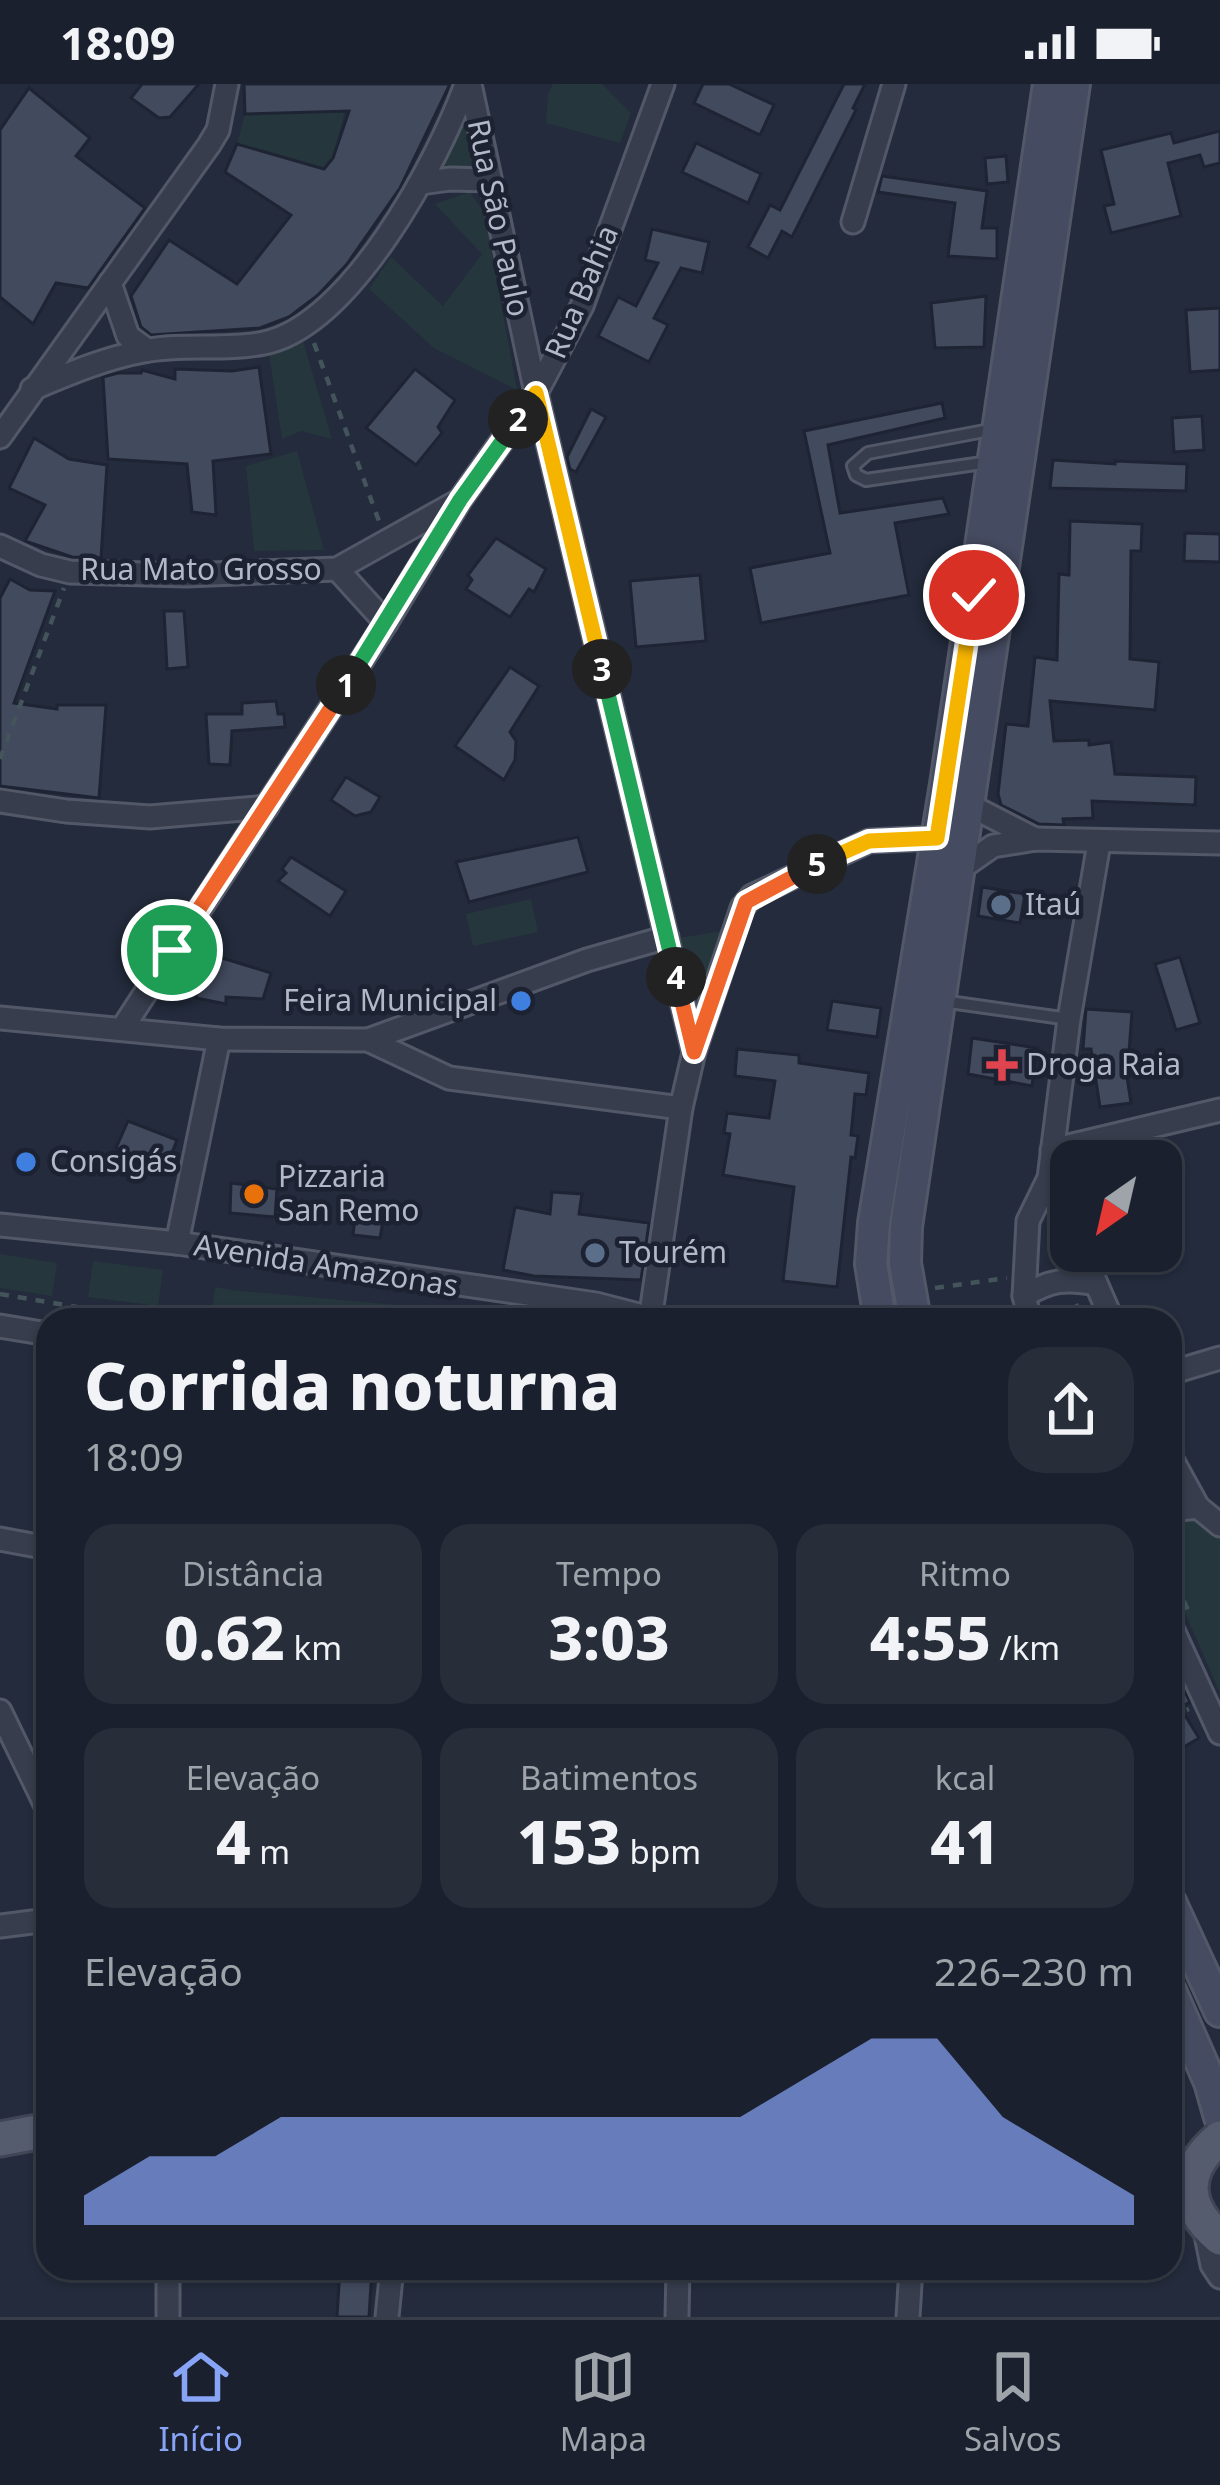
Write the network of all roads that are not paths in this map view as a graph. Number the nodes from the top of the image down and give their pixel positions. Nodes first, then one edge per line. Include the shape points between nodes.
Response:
1 (226, 84) edge
2 (468, 84) edge
3 (663, 84) edge
4 (894, 84) edge
5 (1049, 84) edge
6 (1074, 84) edge
7 (488, 180) junction
8 (422, 183) junction
9 (853, 221) dead end
10 (110, 283) junction
11 (147, 350) junction
12 (32, 389) junction
13 (536, 393) junction
14 (998, 428) junction
15 (0, 436) edge
16 (993, 461) junction
17 (460, 500) junction
18 (0, 546) edge
19 (337, 569) junction
20 (386, 623) junction
21 (965, 730) junction
22 (0, 801) edge
23 (967, 804) junction
24 (267, 807) junction
25 (937, 838) junction
26 (1036, 839) junction
27 (1099, 843) junction
28 (1220, 843) edge
29 (957, 871) junction
30 (938, 914) junction
31 (667, 937) junction
32 (938, 1001) junction
33 (0, 1018) edge
34 (1069, 1019) junction
35 (122, 1029) junction
36 (219, 1040) junction
37 (368, 1040) junction
38 (694, 1052) junction
39 (681, 1108) junction
40 (1220, 1110) edge
41 (1053, 1140) edge
42 (1094, 1140) edge
43 (1050, 1169) edge
44 (1049, 1178) joint
45 (874, 1223) junction
46 (0, 1226) edge
47 (906, 1227) junction
48 (177, 1243) junction
49 (1091, 1272) edge
50 (1096, 1284) junction
51 (1024, 1285) junction
52 (912, 1306) edge
53 (572, 1308) edge
54 (652, 1308) edge
55 (877, 1308) edge
56 (1028, 1308) edge
57 (1107, 1308) edge
58 (0, 1326) edge
59 (36, 1332) edge
60 (1220, 1358) edge
61 (1182, 1369) edge
62 (1182, 1478) edge
63 (1198, 1507) junction
64 (1182, 1509) edge
65 (1220, 1525) edge
66 (0, 1539) edge
67 (36, 1546) edge
68 (1182, 1650) edge
69 (0, 1711) edge
70 (1220, 1732) edge
71 (36, 1785) edge
72 (36, 1922) edge
73 (0, 1926) edge
74 (1182, 1928) edge
75 (1220, 2011) edge
76 (1182, 2018) edge
77 (1220, 2117) edge
78 (36, 2132) edge
79 (0, 2139) edge
80 (1198, 2146) edge
81 (1197, 2217) edge
82 (1220, 2276) edge
83 (168, 2280) edge
84 (391, 2280) edge
85 (678, 2280) edge
86 (910, 2280) edge
87 (168, 2317) edge
88 (387, 2317) edge
89 (676, 2317) edge
90 (908, 2317) edge

1 - 10 street via 218,130
2 - 7 street, Rua São Paulo
2 - 8 street
3 - 13 street, Rua Bahia via 582,306
4 - 9 street
5 - 14 main road
6 - 21 main road
7 - 8 street
7 - 13 street, Rua São Paulo
8 - 11 street via 350,284 308,326 262,344
10 - 11 street via 128,336
10 - 12 street
11 - 12 street
12 - 15 street
13 - 17 street, Rua Bahia
13 - 31 street, Rua São Paulo
14 - 16 main road
14 - 16 lane via 868,453 854,466 866,480
16 - 21 main road
17 - 19 street, Rua Mato Grosso
17 - 20 street, Rua Bahia
18 - 19 street, Rua Mato Grosso via 70,572
19 - 20 street
20 - 24 street, Rua Bahia
21 - 23 main road
21 - 25 main road
22 - 24 street via 150,817
23 - 26 street
23 - 29 main road
24 - 35 street, Rua Bahia
25 - 30 main road
25 - 38 street via 869,841 752,896
26 - 27 street
26 - 29 street via 986,849
27 - 28 street
27 - 34 street
29 - 30 main road
30 - 32 main road
30 - 45 main road
31 - 37 street
31 - 38 street, Rua São Paulo
32 - 34 lane
32 - 47 main road
33 - 35 street
34 - 41 street
35 - 36 street
36 - 37 street
36 - 48 street
37 - 39 street via 448,1078
38 - 39 street
39 - 54 street
40 - 42 street
43 - 44 street
44 - 51 street via 1028,1221
45 - 47 main road
45 - 55 main road
46 - 48 street, Avenida Amazonas
47 - 52 main road
48 - 53 street, Avenida Amazonas
49 - 50 street
50 - 51 street
50 - 57 street
51 - 56 street
58 - 59 street
60 - 61 street
62 - 63 street
63 - 64 street
63 - 65 street
66 - 67 street
68 - 70 street
69 - 71 street
72 - 73 street
74 - 75 main road
76 - 77 main road
78 - 79 main road
80 - 81 main road
81 - 82 street
83 - 87 street
84 - 88 street
85 - 89 street
86 - 90 street

